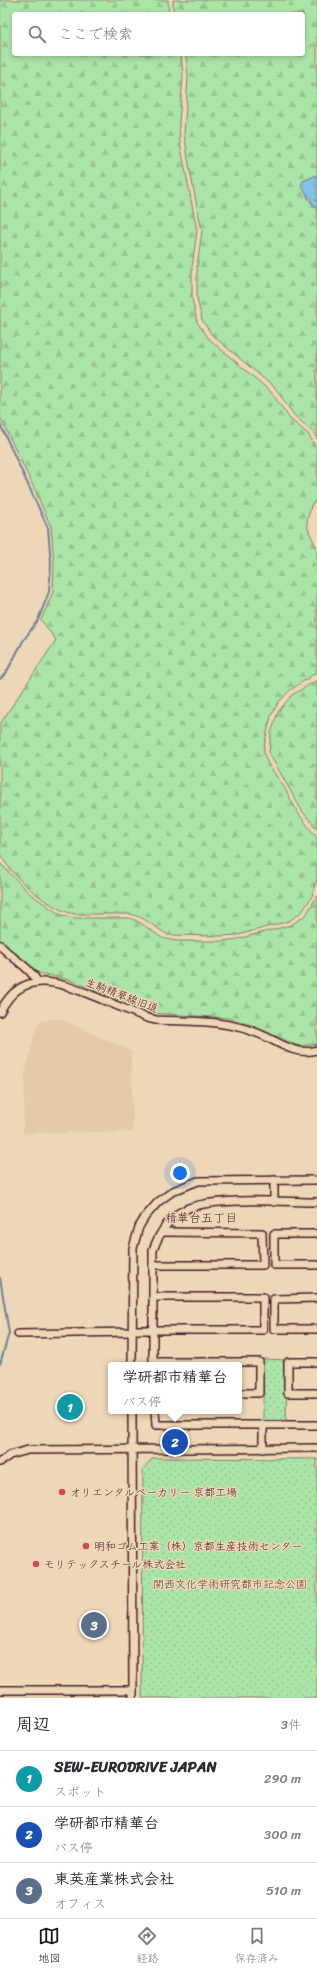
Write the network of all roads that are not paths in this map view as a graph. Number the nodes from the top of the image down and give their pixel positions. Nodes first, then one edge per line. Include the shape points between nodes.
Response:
1 (0, 945) edge
2 (38, 982) junction
3 (0, 1012) edge
4 (317, 1050) edge
5 (274, 1180) junction
6 (317, 1180) edge
7 (274, 1202) junction
8 (317, 1202) edge
9 (162, 1232) junction
10 (317, 1234) edge
11 (153, 1265) junction
12 (317, 1266) edge
13 (152, 1297) junction
14 (317, 1298) edge
15 (152, 1330) junction
16 (263, 1330) junction
17 (274, 1330) junction
18 (317, 1330) edge
19 (132, 1331) junction
20 (18, 1334) dead end
21 (132, 1362) edge
22 (153, 1362) edge
23 (242, 1362) edge
24 (317, 1362) edge
25 (242, 1393) edge
26 (317, 1393) edge
27 (132, 1414) edge
28 (155, 1414) edge
29 (263, 1425) junction
30 (317, 1425) edge
31 (317, 1448) edge
32 (133, 1449) junction
33 (263, 1449) junction
34 (0, 1462) edge
35 (0, 1690) edge
36 (133, 1690) junction
37 (133, 1698) edge

1 - 2 street via 32,972
2 - 3 street, 生駒精華線旧道 via 14,992
2 - 4 street, 生駒精華線旧道 via 69,985 156,1020 227,1023 245,1028 293,1050
5 - 6 street
5 - 7 street
5 - 19 street via 198,1181 172,1191 154,1206 139,1227 133,1248
7 - 8 street
7 - 9 street via 211,1202 194,1205 175,1215
9 - 11 street via 153,1250
9 - 11 street via 262,1233 262,1265
10 - 12 street via 274,1234 274,1265
11 - 13 street
13 - 15 street
13 - 16 street via 263,1298
14 - 17 street via 274,1299
15 - 16 street
15 - 19 street
15 - 22 street
16 - 17 street
17 - 18 street
19 - 20 street
19 - 21 street
23 - 25 street via 259,1362 259,1393
24 - 26 street via 288,1362 288,1393
27 - 32 street
28 - 29 street via 156,1425
29 - 30 street
29 - 33 street
31 - 33 street
32 - 33 street
32 - 34 street via 28,1450 10,1455
32 - 36 street
35 - 36 street
36 - 37 street

